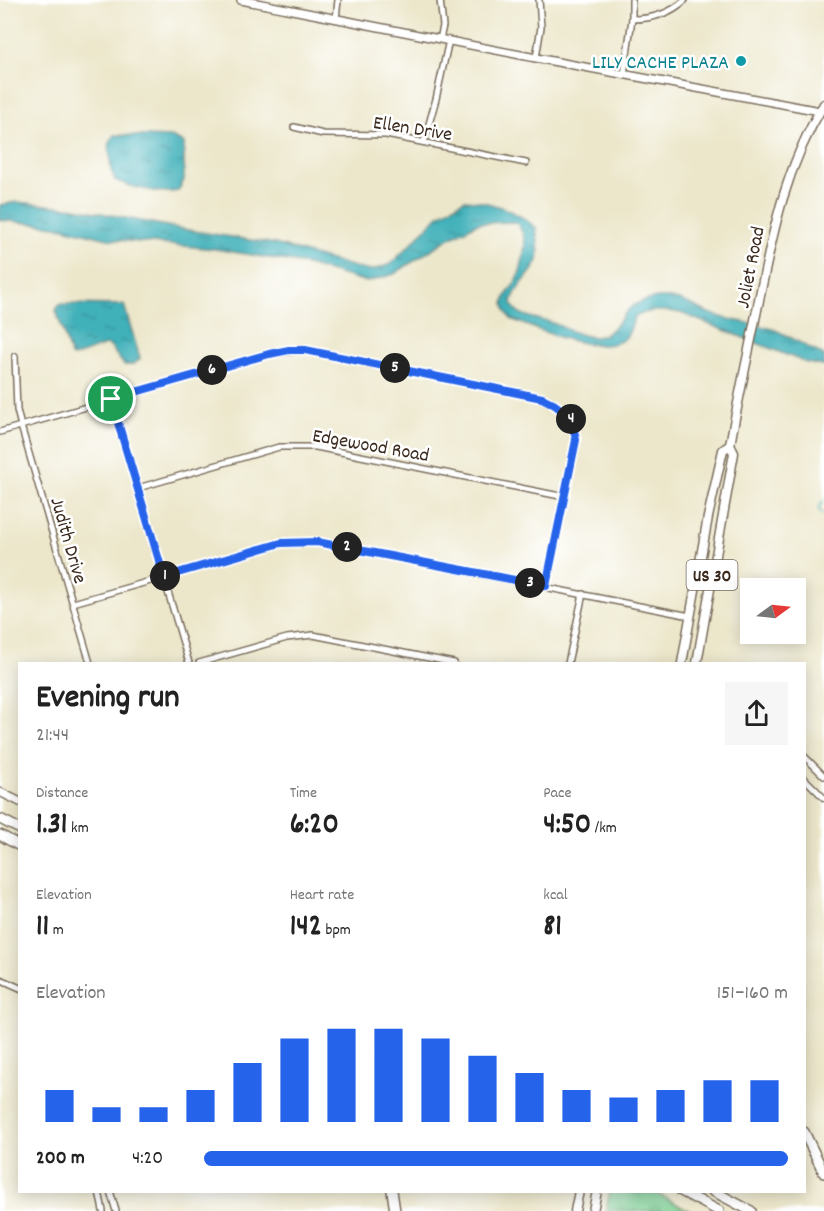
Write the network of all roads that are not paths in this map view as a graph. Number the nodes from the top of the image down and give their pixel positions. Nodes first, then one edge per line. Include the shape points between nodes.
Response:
1 (241, 0) edge
2 (338, 0) edge
3 (440, 0) edge
4 (538, 0) edge
5 (632, 0) edge
6 (685, 0) edge
7 (336, 19) junction
8 (632, 20) junction
9 (440, 39) junction
10 (449, 40) junction
11 (536, 58) junction
12 (624, 75) junction
13 (822, 107) edge
14 (294, 127) dead end
15 (424, 142) junction
16 (526, 163) dead end
17 (15, 356) dead end
18 (111, 399) junction
19 (21, 426) junction
20 (0, 432) edge
21 (730, 444) junction
22 (138, 488) junction
23 (565, 497) junction
24 (164, 577) junction
25 (546, 586) junction
26 (583, 594) junction
27 (73, 603) junction
28 (690, 616) junction
29 (90, 662) edge
30 (189, 662) edge
31 (203, 662) edge
32 (449, 662) edge
33 (568, 662) edge
34 (682, 662) edge
35 (696, 662) edge
36 (806, 758) edge
37 (824, 776) edge
38 (806, 780) edge
39 (0, 792) edge
40 (824, 798) edge
41 (18, 801) edge
42 (0, 819) edge
43 (18, 828) edge
44 (0, 835) edge
45 (18, 845) edge
46 (0, 980) edge
47 (18, 987) edge
48 (806, 1136) edge
49 (824, 1173) edge
50 (99, 1193) edge
51 (111, 1193) edge
52 (392, 1193) edge
53 (579, 1193) edge
54 (597, 1193) edge
55 (685, 1193) edge
56 (716, 1193) edge
57 (103, 1211) edge
58 (116, 1211) edge
59 (395, 1211) edge
60 (575, 1211) edge
61 (593, 1211) edge
62 (719, 1211) edge
63 (751, 1211) edge

1 - 7 street
2 - 7 street
3 - 9 street
4 - 11 street via 541,27
5 - 8 street
6 - 8 street via 669,13
7 - 9 street
8 - 12 street
9 - 10 street
10 - 11 street
10 - 15 street
11 - 12 street
12 - 13 street
13 - 21 main road, Joliet Road / US 30 via 801,145 773,226
14 - 15 street, Ellen Drive via 323,134 386,135
15 - 16 street, Ellen Drive
17 - 19 street, Judith Drive
18 - 19 street
18 - 22 street
18 - 23 street via 289,350 542,398 563,411 574,429 576,440
19 - 20 street
19 - 27 street, Judith Drive
21 - 28 main road, Joliet Road / US 30 via 723,450
21 - 35 main road, Joliet Road / US 30 via 734,453
22 - 23 street, Edgewood Road via 279,447 297,446
22 - 24 street
23 - 25 street
24 - 25 street via 281,543 317,542
24 - 27 street
24 - 30 street
25 - 26 street
26 - 28 street
26 - 33 street
27 - 29 street, Judith Drive
28 - 34 main road, Joliet Road / US 30
31 - 32 street via 287,638 313,635
36 - 37 street
38 - 40 street
39 - 41 street
42 - 43 highway
44 - 45 highway
46 - 47 street
48 - 49 highway
50 - 57 street
51 - 58 street
52 - 59 highway
53 - 60 main road
54 - 61 main road
55 - 62 highway
56 - 63 highway

